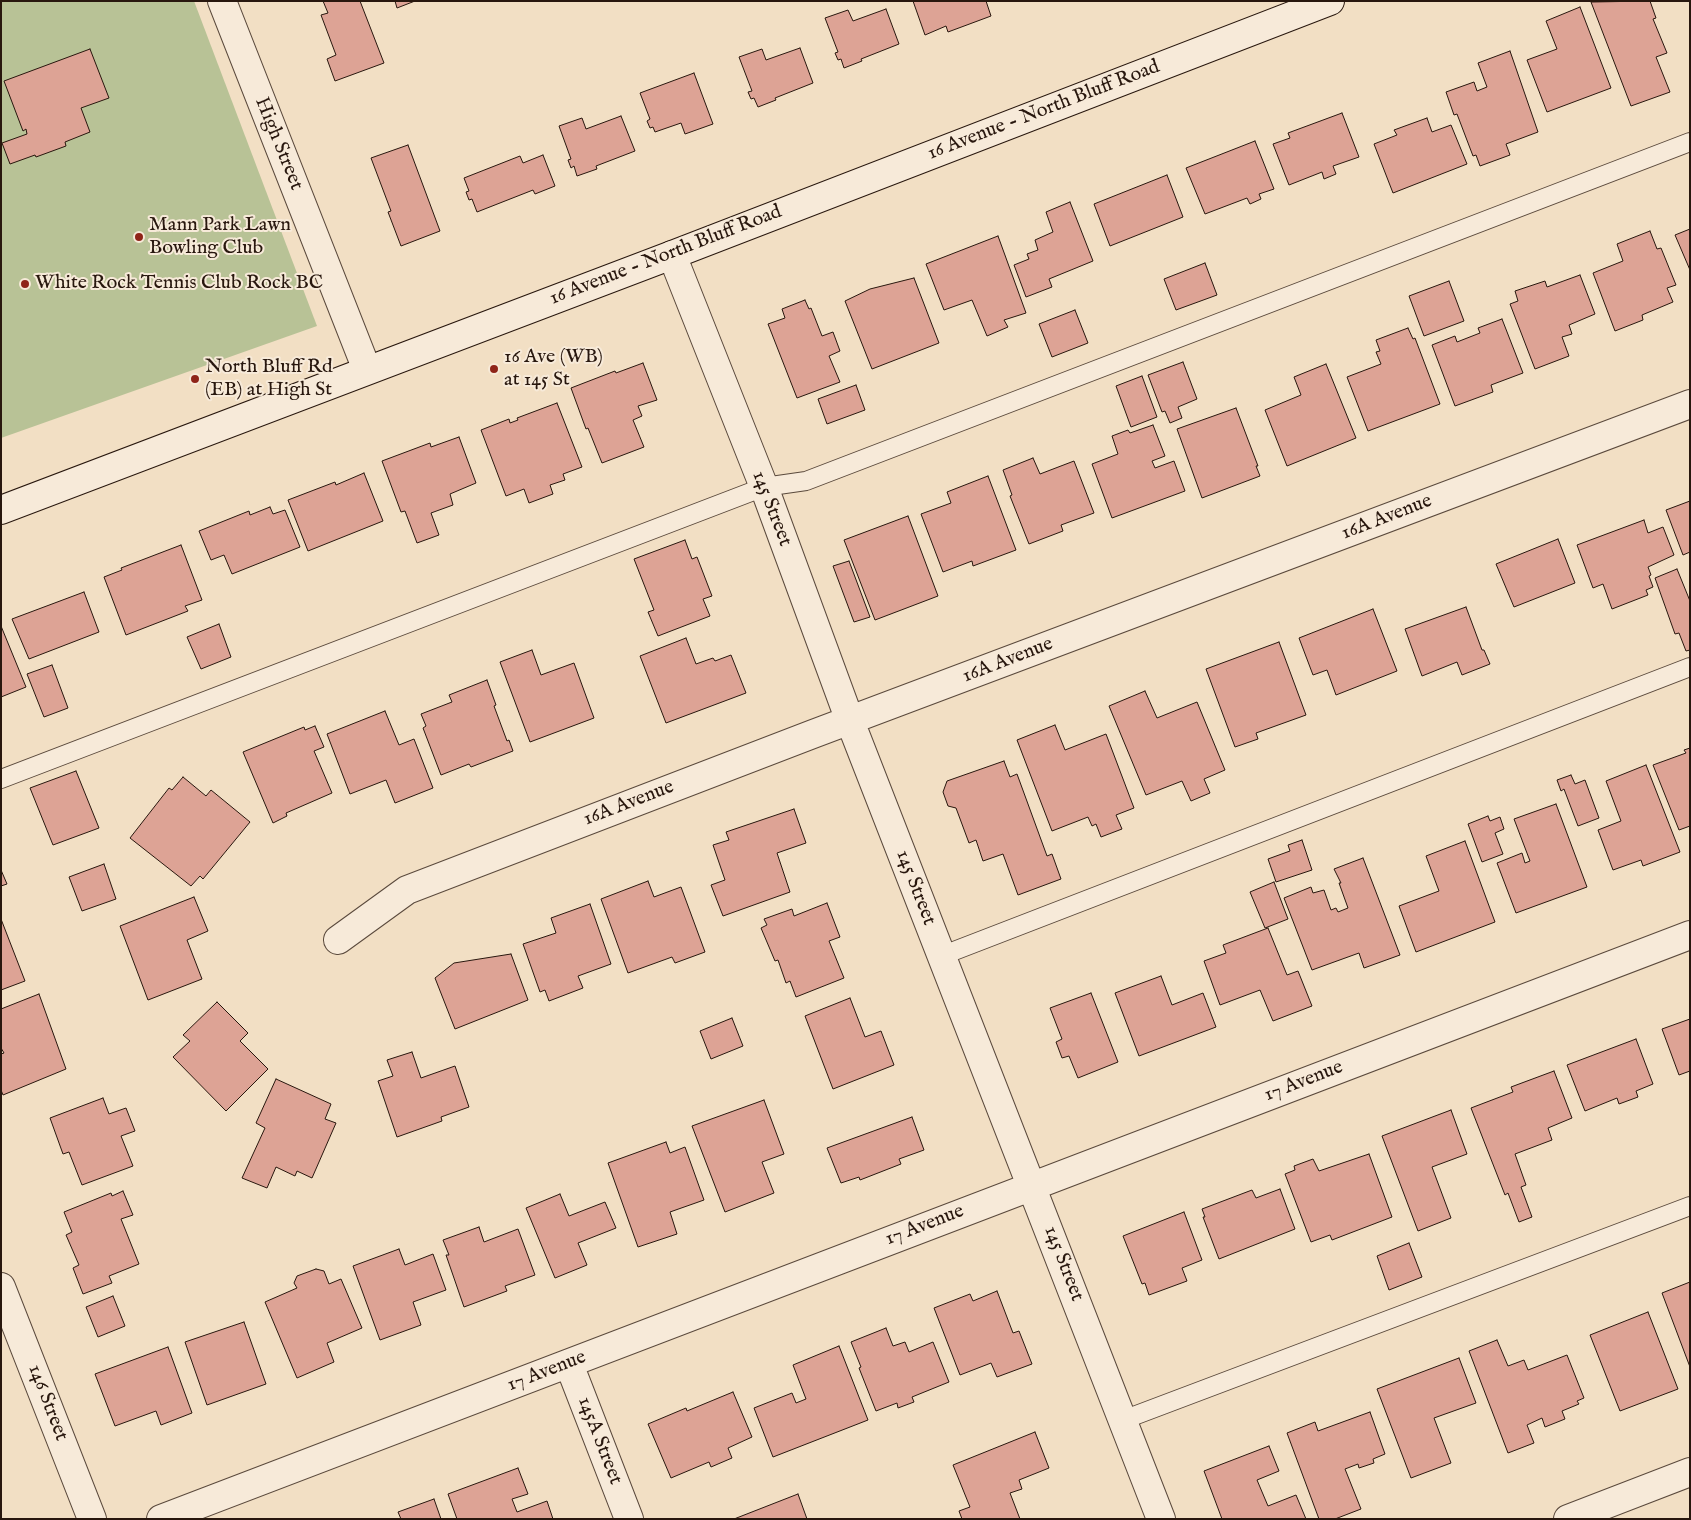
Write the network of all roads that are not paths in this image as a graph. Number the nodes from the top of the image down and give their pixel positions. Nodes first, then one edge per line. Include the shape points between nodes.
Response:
1 (222, 1) edge
2 (1330, 1) edge
3 (1690, 142) edge
4 (672, 255) junction
5 (367, 370) junction
6 (1690, 404) edge
7 (764, 487) junction
8 (1, 510) edge
9 (1690, 667) edge
10 (850, 721) junction
11 (1, 779) edge
12 (1690, 934) edge
13 (338, 940) dead end
14 (941, 956) junction
15 (1032, 1185) junction
16 (1690, 1206) edge
17 (1, 1287) edge
18 (569, 1364) junction
19 (1123, 1420) junction
20 (1690, 1472) edge
21 (92, 1519) edge
22 (161, 1519) edge
23 (629, 1519) edge
24 (1161, 1519) edge
25 (1568, 1519) edge

1 - 5 street, High Street
2 - 4 street, 16 Avenue - North Bluff Road
3 - 7 lane via 806,481
4 - 5 street, 16 Avenue - North Bluff Road
4 - 7 street, 145 Street
5 - 8 street, 16 Avenue - North Bluff Road
6 - 10 street, 16A Avenue
7 - 10 street, 145 Street
7 - 11 lane
9 - 14 lane
10 - 13 street, 16A Avenue via 407,890
10 - 14 street, 145 Street
12 - 15 street, 17 Avenue
14 - 15 street, 145 Street
15 - 18 street, 17 Avenue
15 - 19 street, 145 Street
16 - 19 lane
17 - 21 street, 146 Street
18 - 22 street, 17 Avenue
18 - 23 street, 145A Street
19 - 24 street, 145 Street
20 - 25 street

